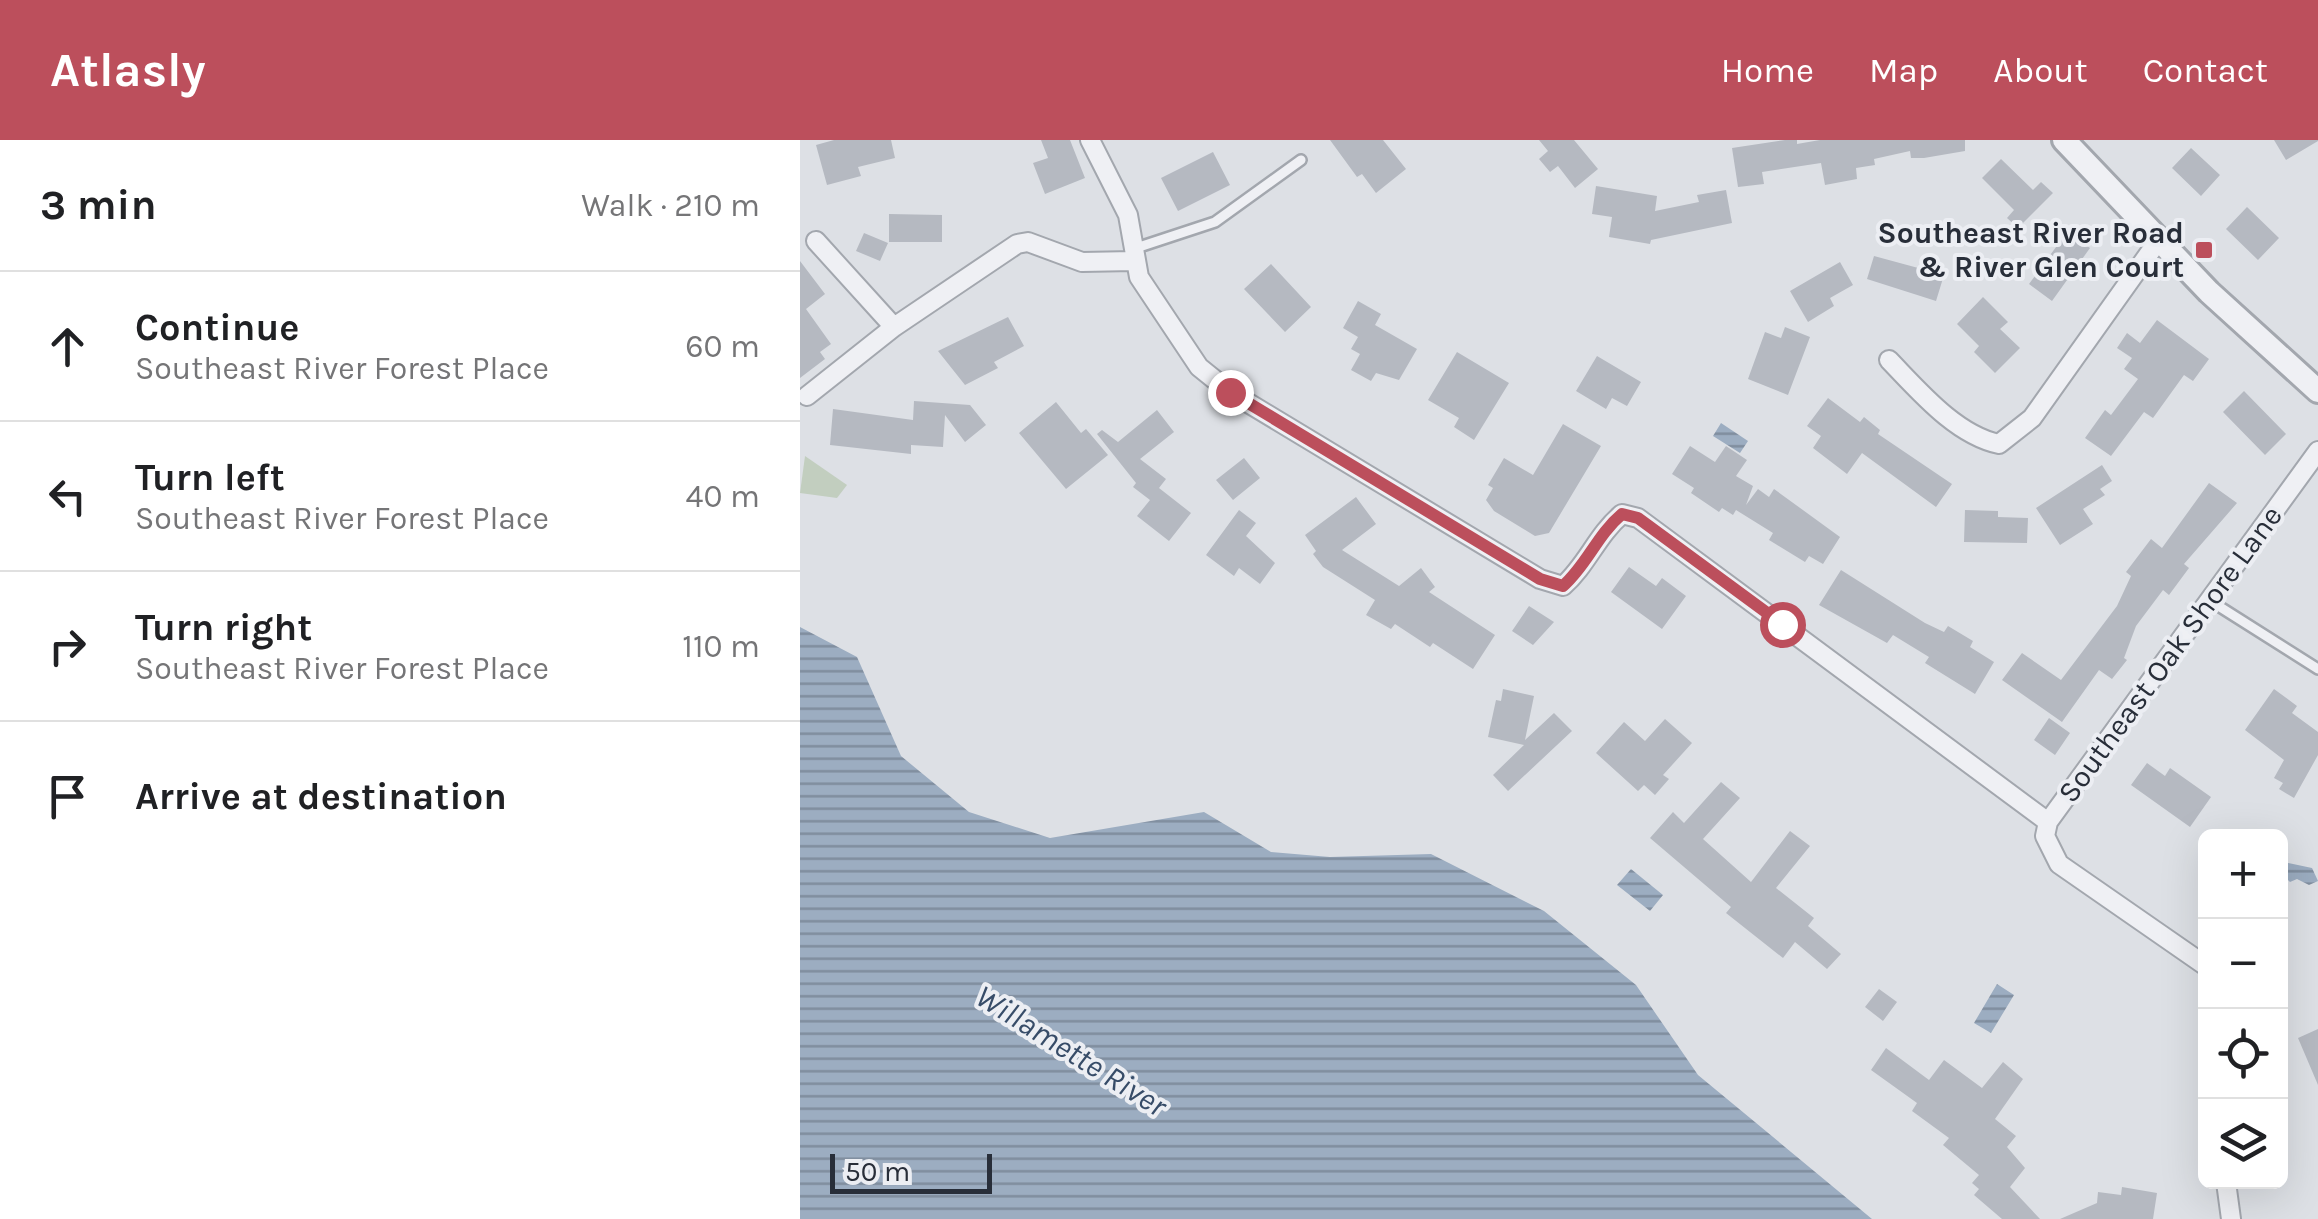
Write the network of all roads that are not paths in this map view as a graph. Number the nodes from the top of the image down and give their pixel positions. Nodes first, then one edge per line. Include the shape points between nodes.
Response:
1 (1090, 140) edge
2 (2064, 140) edge
3 (1301, 160) dead end
4 (816, 241) dead end
5 (2158, 241) junction
6 (1133, 255) junction
7 (894, 327) junction
8 (1889, 360) dead end
9 (2318, 391) edge
10 (806, 396) dead end
11 (2318, 451) edge
12 (2210, 600) junction
13 (2318, 669) edge
14 (2048, 822) junction
15 (2198, 960) edge
16 (2227, 1189) edge
17 (2231, 1219) edge

1 - 6 street via 1128,215
2 - 5 street
3 - 6 lane via 1215,222
4 - 7 street
5 - 8 street via 2032,418 1999,444 1979,440
5 - 9 street
6 - 7 street via 1082,262 1017,244
6 - 14 street via 1198,367 1276,423 1540,579 1563,586 1607,527 1622,514 1638,518
7 - 10 street
11 - 12 street, Southeast Oak Shore Lane
12 - 13 lane
12 - 14 street, Southeast Oak Shore Lane
14 - 15 street, Southeast Oak Shore Lane via 2045,836 2059,864
16 - 17 street

